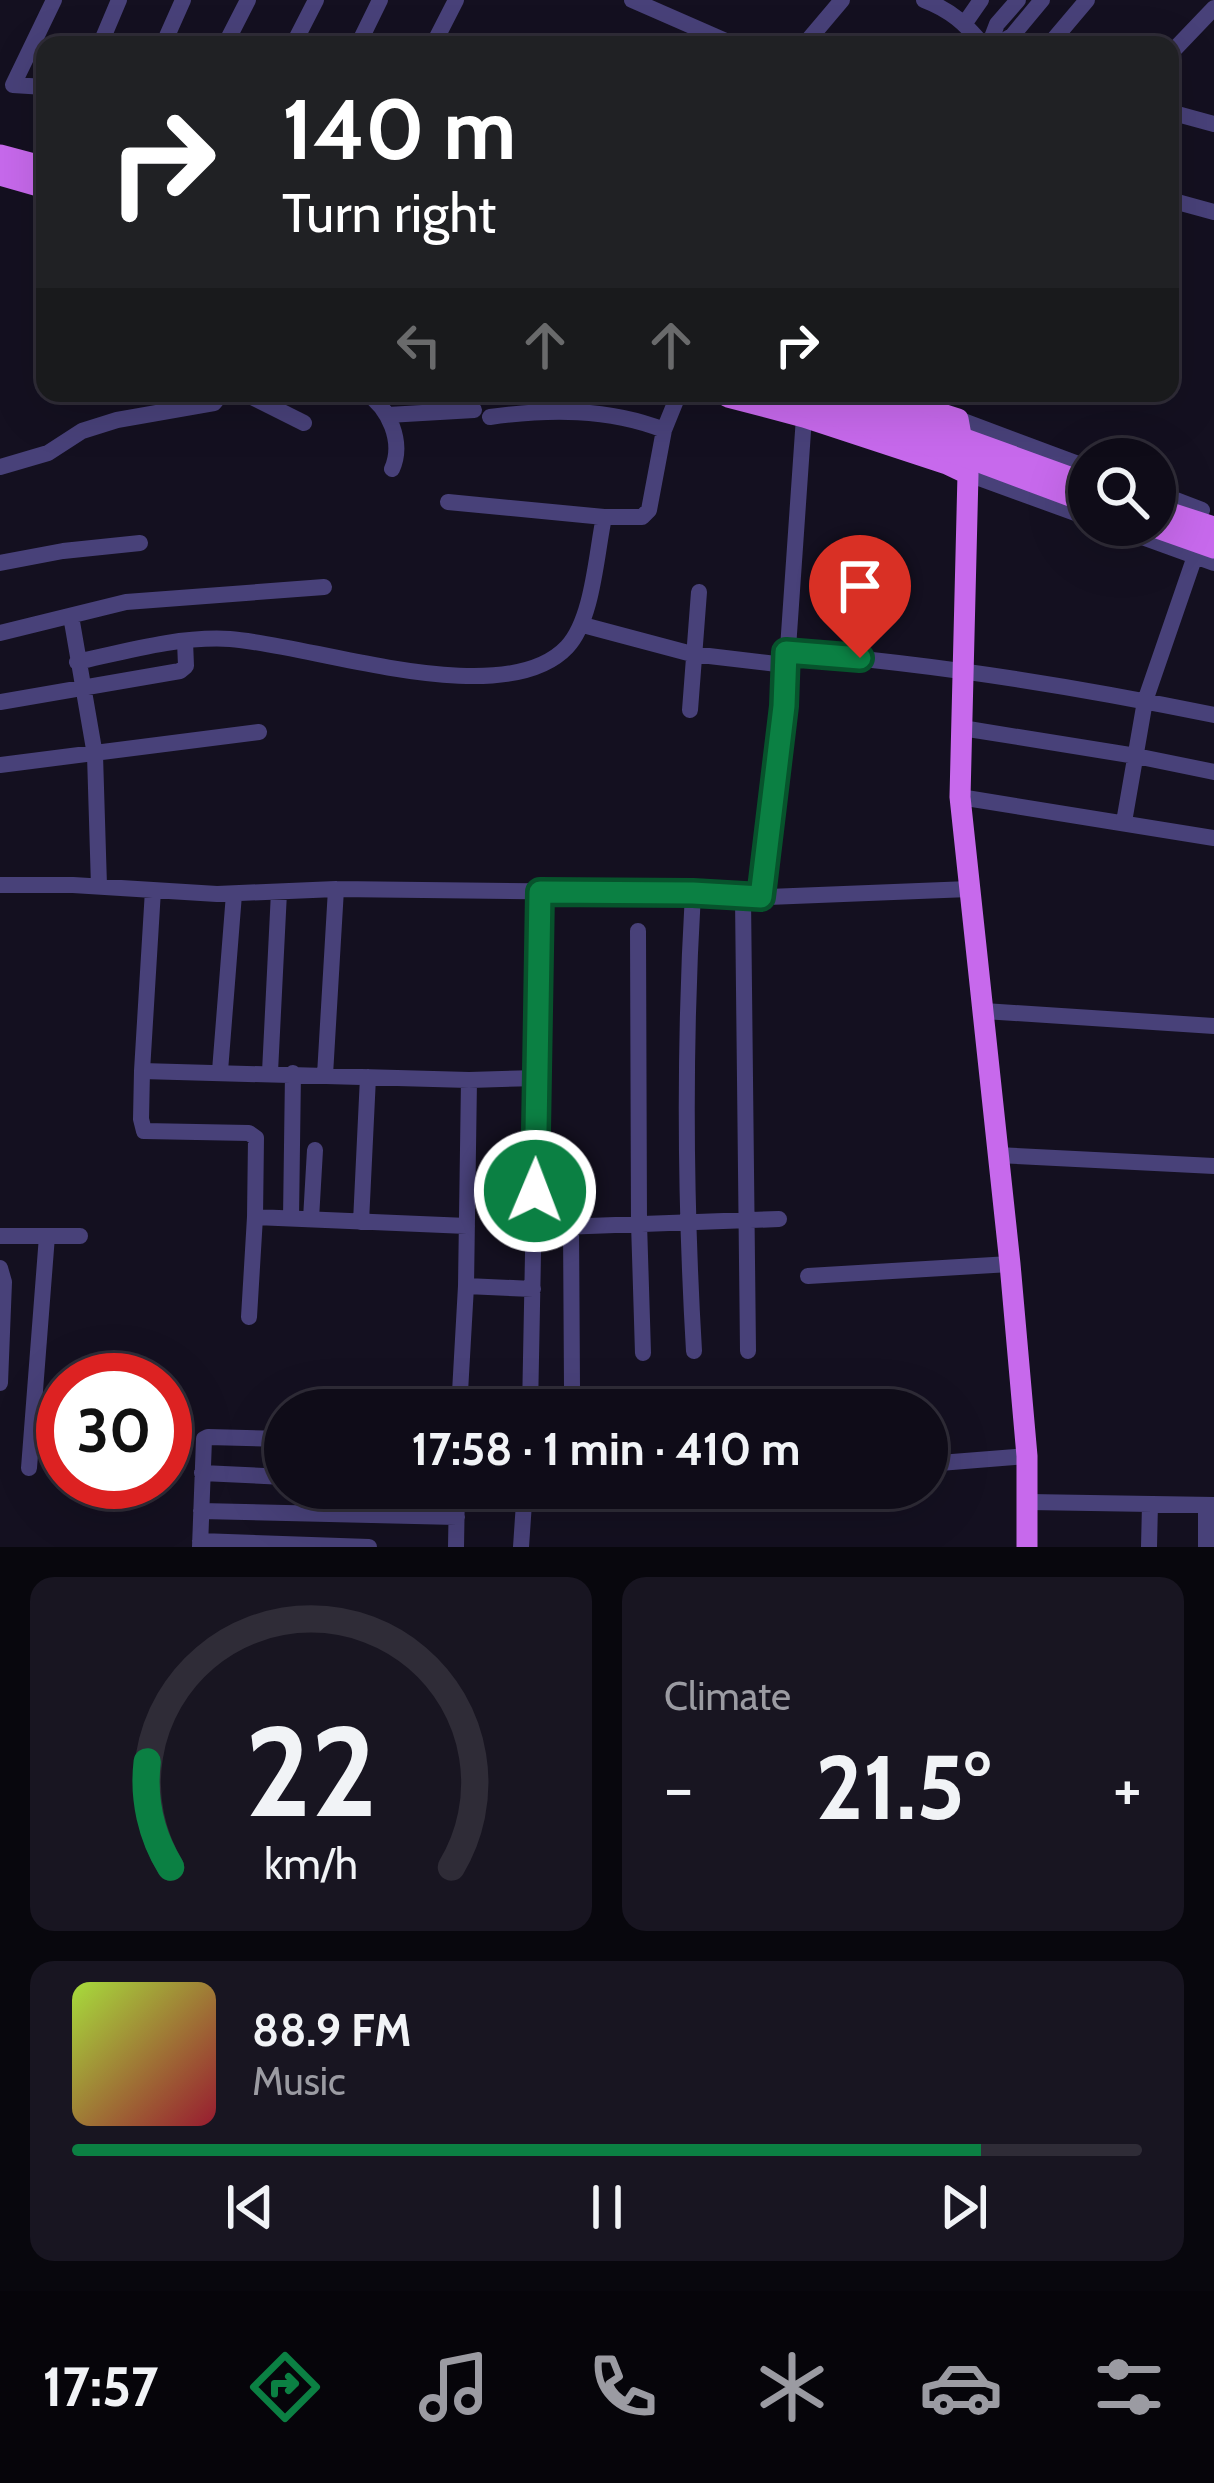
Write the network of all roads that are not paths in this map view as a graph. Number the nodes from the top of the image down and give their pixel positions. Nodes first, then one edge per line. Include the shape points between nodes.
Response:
1 (54, 0) edge
2 (119, 0) edge
3 (183, 0) edge
4 (248, 0) edge
5 (316, 0) edge
6 (380, 0) edge
7 (456, 0) edge
8 (632, 0) edge
9 (842, 0) edge
10 (924, 0) edge
11 (981, 0) edge
12 (1018, 0) edge
13 (1042, 0) edge
14 (1087, 0) edge
15 (1214, 8) edge
16 (965, 22) junction
17 (37, 36) edge
18 (104, 36) edge
19 (167, 36) edge
20 (230, 36) edge
21 (298, 36) edge
22 (362, 36) edge
23 (438, 36) edge
24 (698, 36) edge
25 (812, 36) edge
26 (980, 36) edge
27 (992, 36) edge
28 (1010, 36) edge
29 (1057, 36) edge
30 (36, 37) edge
31 (1179, 45) edge
32 (36, 86) edge
33 (1179, 114) edge
34 (1214, 124) edge
35 (0, 155) edge
36 (36, 165) edge
37 (0, 175) edge
38 (36, 185) edge
39 (1179, 202) edge
40 (1214, 212) edge
41 (215, 402) edge
42 (263, 402) edge
43 (378, 402) edge
44 (675, 402) edge
45 (747, 402) edge
46 (791, 402) edge
47 (856, 402) edge
48 (904, 402) edge
49 (388, 416) junction
50 (804, 417) junction
51 (958, 419) junction
52 (304, 424) dead end
53 (664, 430) junction
54 (1068, 460) edge
55 (0, 466) edge
56 (392, 469) dead end
57 (968, 474) junction
58 (1068, 476) edge
59 (1068, 495) edge
60 (448, 502) dead end
61 (1176, 503) edge
62 (1068, 510) edge
63 (1176, 512) edge
64 (604, 517) junction
65 (1208, 519) edge
66 (1176, 538) edge
67 (140, 543) dead end
68 (1204, 552) edge
69 (0, 563) edge
70 (1214, 563) edge
71 (325, 587) dead end
72 (699, 592) dead end
73 (71, 616) junction
74 (583, 625) junction
75 (0, 633) edge
76 (184, 641) junction
77 (692, 654) junction
78 (786, 659) junction
79 (77, 662) junction
80 (964, 671) junction
81 (82, 687) junction
82 (1145, 701) junction
83 (0, 702) edge
84 (690, 710) dead end
85 (1214, 715) edge
86 (962, 728) junction
87 (259, 732) dead end
88 (95, 754) junction
89 (1136, 756) junction
90 (0, 765) edge
91 (1214, 772) edge
92 (960, 796) junction
93 (1124, 822) junction
94 (1214, 838) edge
95 (0, 885) edge
96 (99, 886) junction
97 (337, 889) junction
98 (968, 889) junction
99 (153, 890) junction
100 (279, 892) junction
101 (540, 892) junction
102 (693, 893) junction
103 (234, 894) junction
104 (752, 897) junction
105 (638, 931) dead end
106 (983, 1011) junction
107 (1214, 1026) edge
108 (142, 1071) junction
109 (220, 1071) junction
110 (270, 1072) junction
111 (293, 1073) junction
112 (325, 1075) junction
113 (368, 1078) junction
114 (538, 1078) junction
115 (469, 1080) junction
116 (315, 1150) dead end
117 (997, 1155) junction
118 (1214, 1166) edge
119 (255, 1216) junction
120 (291, 1218) junction
121 (310, 1219) junction
122 (746, 1220) junction
123 (779, 1220) dead end
124 (361, 1222) junction
125 (639, 1222) junction
126 (686, 1223) junction
127 (467, 1226) junction
128 (571, 1227) junction
129 (534, 1228) junction
130 (0, 1236) edge
131 (47, 1236) junction
132 (80, 1236) dead end
133 (0, 1246) edge
134 (1010, 1264) junction
135 (0, 1268) edge
136 (808, 1276) dead end
137 (466, 1286) junction
138 (533, 1289) junction
139 (249, 1317) dead end
140 (694, 1351) dead end
141 (748, 1351) dead end
142 (643, 1353) dead end
143 (0, 1383) edge
144 (572, 1386) dead end
145 (460, 1389) edge
146 (531, 1389) edge
147 (264, 1438) edge
148 (1027, 1456) junction
149 (948, 1462) edge
150 (29, 1468) dead end
151 (202, 1473) junction
152 (264, 1476) edge
153 (1028, 1502) junction
154 (1150, 1504) junction
155 (1210, 1505) edge
156 (457, 1509) edge
157 (524, 1509) edge
158 (201, 1511) junction
159 (457, 1516) junction
160 (200, 1544) edge
161 (369, 1547) edge
162 (456, 1547) edge
163 (521, 1547) edge
164 (1028, 1547) edge
165 (1149, 1547) edge
166 (1205, 1547) edge

1 - 17 street
2 - 18 street
3 - 19 street
4 - 20 street
5 - 21 street
6 - 22 street
7 - 23 street
8 - 24 street
9 - 25 street
10 - 16 street
11 - 16 street
12 - 27 street
13 - 28 street
14 - 29 street
15 - 31 street
16 - 26 street
30 - 32 street via 13,85
33 - 34 street
35 - 36 main road
37 - 38 main road
39 - 40 street
41 - 55 street via 98,425 48,453
42 - 52 street
43 - 49 street
44 - 53 street
45 - 50 main road
46 - 59 main road, bridge
47 - 58 main road, bridge
48 - 51 main road
49 - 53 street via 577,411
49 - 56 street
50 - 57 main road
50 - 78 street
51 - 54 street
51 - 57 main road
53 - 64 street via 647,515
57 - 62 street
57 - 80 main road
60 - 64 street
61 - 65 street
63 - 65 main road
64 - 74 street
66 - 68 main road
67 - 69 street
68 - 70 street
68 - 82 street
71 - 73 street via 144,600
72 - 77 street
73 - 75 street
73 - 79 street
74 - 76 street via 542,664 468,678 276,644
74 - 77 street
76 - 79 street
76 - 81 street via 184,669
77 - 78 street
77 - 84 street
78 - 80 street
78 - 104 street
79 - 81 street
80 - 82 street
80 - 86 main road
81 - 83 street
81 - 88 street
82 - 85 street
82 - 89 street
86 - 89 street
86 - 92 main road
87 - 88 street
88 - 90 street
88 - 96 street
89 - 91 street
89 - 93 street
92 - 93 street
92 - 98 main road
93 - 94 street
95 - 96 street
96 - 99 street
97 - 100 street
97 - 101 street
97 - 112 street
98 - 104 street
98 - 106 main road
99 - 103 street
99 - 108 street
100 - 103 street
100 - 110 street
101 - 102 street
101 - 114 street
102 - 104 street
102 - 126 street
103 - 109 street
104 - 122 street
105 - 125 street
106 - 107 street
106 - 117 main road
108 - 109 street
108 - 119 street via 144,1131 256,1138
109 - 110 street
110 - 111 street
111 - 112 street
111 - 120 street
112 - 113 street
113 - 115 street
113 - 124 street
114 - 115 street
114 - 129 street
115 - 127 street
116 - 121 street
117 - 118 street
117 - 134 main road
119 - 120 street
119 - 139 street
120 - 121 street
121 - 124 street
122 - 123 street
122 - 126 street
122 - 141 street
124 - 127 street
125 - 126 street
125 - 128 street
125 - 142 street
126 - 140 street
127 - 137 street
128 - 129 street
128 - 144 street
129 - 138 street
130 - 131 street
130 - 133 street
131 - 132 street
131 - 150 street
134 - 136 street
134 - 148 main road
135 - 143 street
137 - 138 street
137 - 145 street
138 - 146 street
147 - 151 street via 208,1437
148 - 149 street
148 - 153 main road
151 - 152 street
151 - 158 street
153 - 154 street
153 - 164 main road
154 - 155 street
154 - 165 street
155 - 166 street
156 - 159 street
157 - 163 street
158 - 159 street
158 - 160 street
159 - 162 street
160 - 161 street

